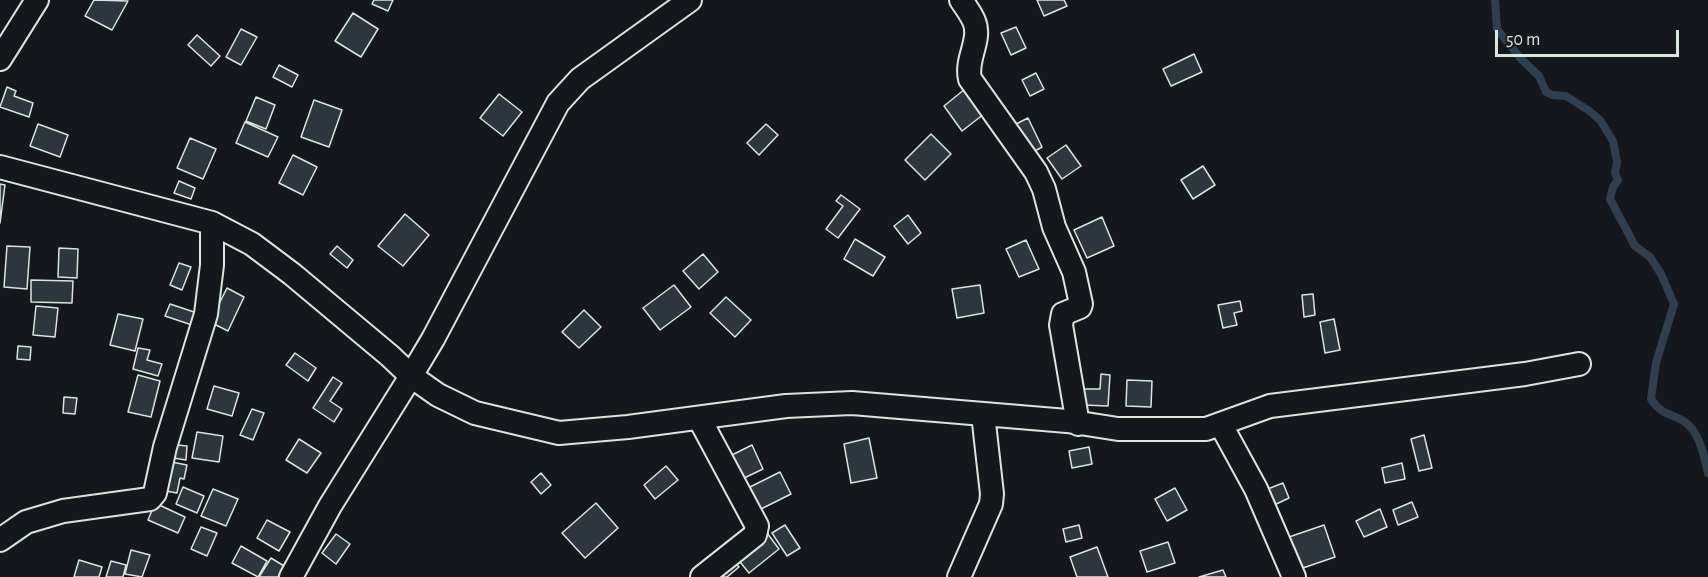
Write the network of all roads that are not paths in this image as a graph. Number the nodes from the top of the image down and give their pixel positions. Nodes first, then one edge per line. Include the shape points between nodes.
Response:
1 (37, 0) edge
2 (690, 0) edge
3 (961, 0) edge
4 (0, 59) edge
5 (0, 167) edge
6 (212, 223) junction
7 (1579, 364) dead end
8 (411, 376) junction
9 (983, 414) junction
10 (699, 418) junction
11 (1078, 424) junction
12 (1221, 425) junction
13 (0, 540) edge
14 (291, 577) edge
15 (702, 577) edge
16 (959, 577) edge
17 (1294, 577) edge

1 - 4 street
2 - 8 street via 580,79 558,103
3 - 11 street via 977,33 968,70 970,79 1036,172 1074,272 1081,304 1063,314 1060,326
5 - 6 street
6 - 8 street via 252,244 292,274
6 - 13 street via 206,314 155,493 150,499 63,511 26,522
7 - 12 street via 1270,405
8 - 10 street via 475,413 559,433
8 - 14 street
9 - 10 street via 852,403 786,406
9 - 11 street
9 - 16 street via 991,504
10 - 15 street via 757,526 755,536
11 - 12 street via 1140,430 1206,429
12 - 17 street via 1256,489

